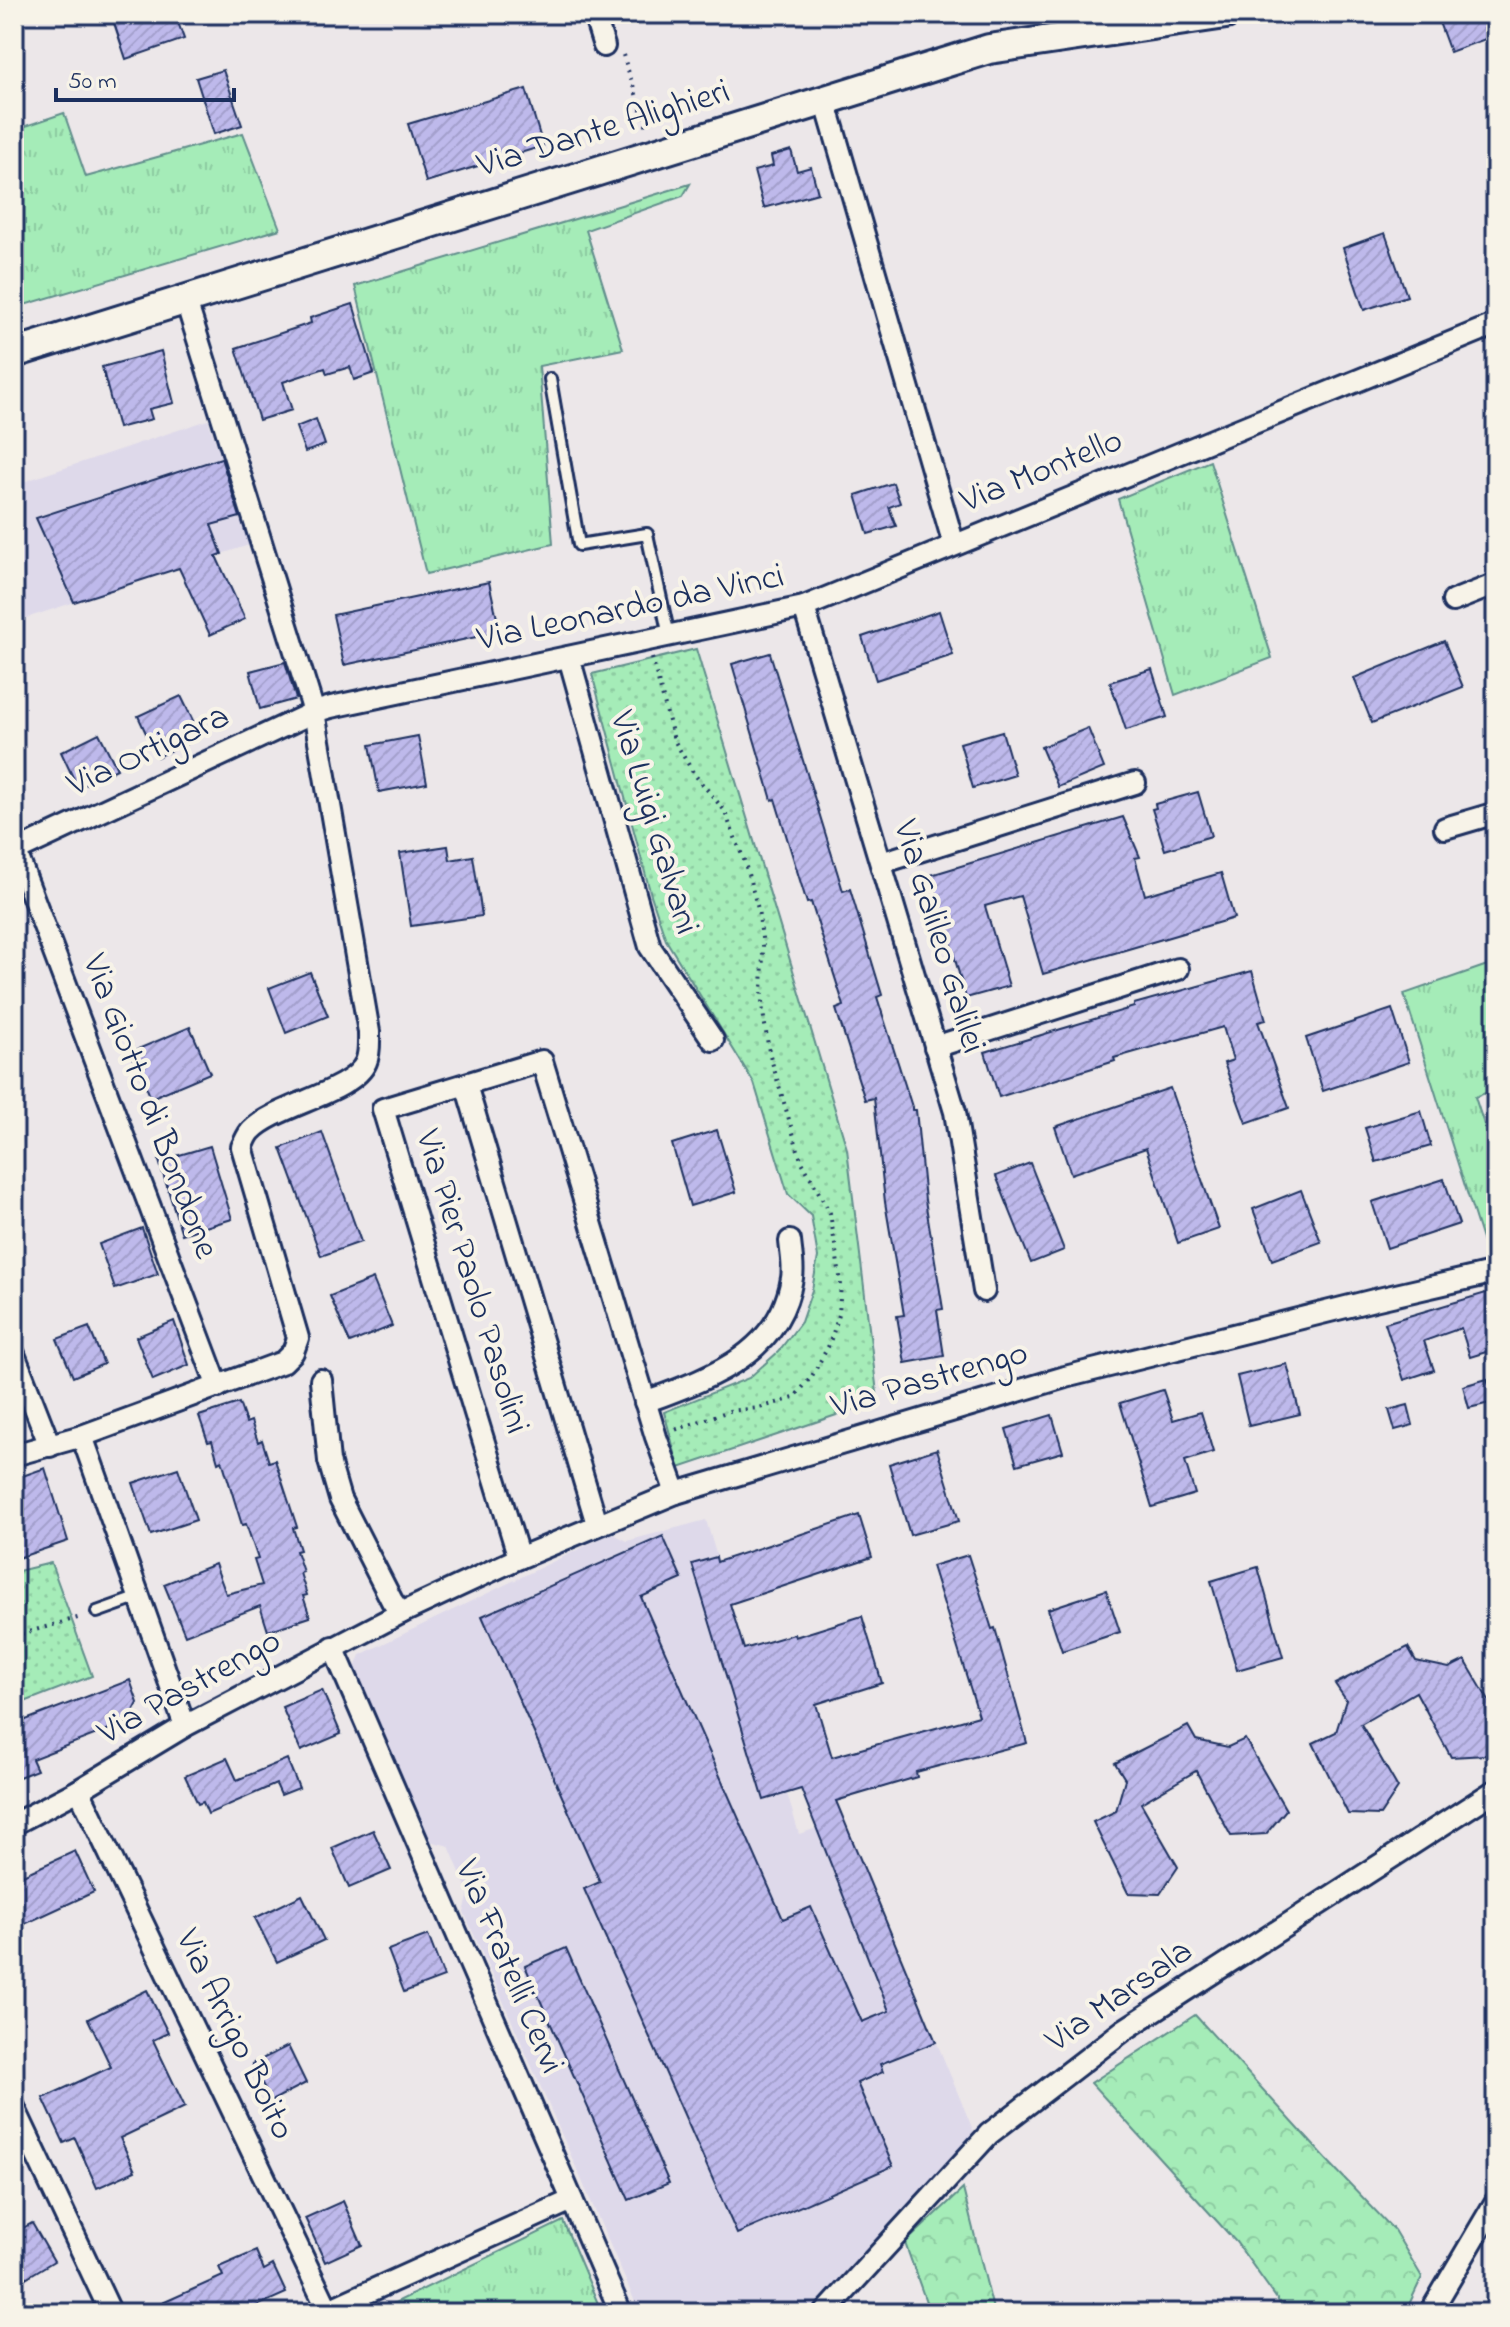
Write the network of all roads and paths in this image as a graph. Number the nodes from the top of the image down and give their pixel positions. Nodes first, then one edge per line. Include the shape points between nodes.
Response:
1 (594, 14) edge
2 (1226, 14) edge
3 (604, 46) joint
4 (825, 100) junction
5 (656, 154) junction
6 (186, 301) junction
7 (1496, 324) edge
8 (14, 353) edge
9 (550, 379) dead end
10 (954, 545) junction
11 (1496, 584) edge
12 (1453, 601) dead end
13 (804, 607) junction
14 (669, 636) junction
15 (648, 640) junction
16 (569, 657) junction
17 (314, 712) junction
18 (1135, 783) dead end
19 (1496, 813) edge
20 (1445, 828) dead end
21 (15, 852) edge
22 (881, 863) junction
23 (1178, 969) dead end
24 (713, 1040) dead end
25 (935, 1047) junction
26 (466, 1085) junction
27 (790, 1241) dead end
28 (1496, 1272) edge
29 (984, 1291) dead end
30 (14, 1354) edge
31 (321, 1380) dead end
32 (218, 1387) junction
33 (645, 1402) junction
34 (82, 1436) junction
35 (656, 1437) junction
36 (50, 1446) junction
37 (14, 1455) edge
38 (676, 1493) junction
39 (597, 1524) junction
40 (519, 1558) junction
41 (139, 1597) junction
42 (97, 1612) joint
43 (401, 1613) junction
44 (14, 1636) edge
45 (333, 1647) junction
46 (185, 1726) junction
47 (79, 1790) junction
48 (1496, 1790) edge
49 (14, 1824) edge
50 (14, 2107) edge
51 (572, 2200) junction
52 (1496, 2201) edge
53 (325, 2312) edge
54 (111, 2313) edge
55 (621, 2313) edge
56 (825, 2313) edge
57 (1430, 2313) edge

1 - 3 street
2 - 4 street, Via Dante Alighieri via 989,49
3 - 5 path via 619,41
4 - 5 street, Via Dante Alighieri
4 - 10 street, Via Montello
5 - 6 street, Via Dante Alighieri
6 - 8 street, Via Dante Alighieri
6 - 17 street
7 - 10 street, Via Montello
9 - 14 lane via 579,545 647,534
10 - 13 street, Via Leonardo da Vinci
11 - 12 street
13 - 14 street, Via Leonardo da Vinci
13 - 22 street, Via Galileo Galilei
14 - 15 street, Via Leonardo da Vinci
15 - 16 street, Via Leonardo da Vinci
15 - 35 path via 674,740 724,810 744,860 763,945 762,1005 769,1052 801,1160 830,1213 841,1283 839,1315 829,1345 794,1398 729,1411
16 - 17 street, Via Leonardo da Vinci
16 - 24 street, Via Luigi Galvani via 650,947
17 - 21 street, Via Ortigara
17 - 32 street via 369,1051 354,1078 263,1122 249,1132 242,1147 298,1338 283,1362
18 - 22 street
19 - 20 street
21 - 32 street, Via Giotto di Bondone
22 - 25 street, Via Galileo Galilei
23 - 25 street
25 - 29 street, Via Galileo Galilei via 955,1112
26 - 33 street, Via Pier Paolo Pasolini via 542,1061
26 - 39 street, Via Pier Paolo Pasolini
26 - 40 street, Via Pier Paolo Pasolini via 383,1109
27 - 33 street via 793,1277 781,1314 760,1343 728,1369
28 - 38 street, Via Pastrengo via 1065,1377
30 - 36 street
31 - 43 street via 329,1461 340,1499
32 - 34 street
33 - 35 street, Via Pier Paolo Pasolini
34 - 36 street
34 - 41 street
35 - 38 street, Via Pier Paolo Pasolini
36 - 37 street
38 - 39 street, Via Pastrengo
39 - 40 street, Via Pastrengo
40 - 43 street, Via Pastrengo
41 - 42 lane
41 - 46 street
42 - 44 path
43 - 45 street, Via Pastrengo
45 - 46 street, Via Pastrengo
45 - 51 street, Via Fratelli Cervi
46 - 47 street, Via Pastrengo
47 - 49 street, Via Pastrengo
47 - 53 street, Via Arrigo Boito
48 - 56 street, Via Marsala via 1124,2030 989,2134
50 - 54 street
51 - 53 street
51 - 55 street, Via Fratelli Cervi
52 - 57 street

